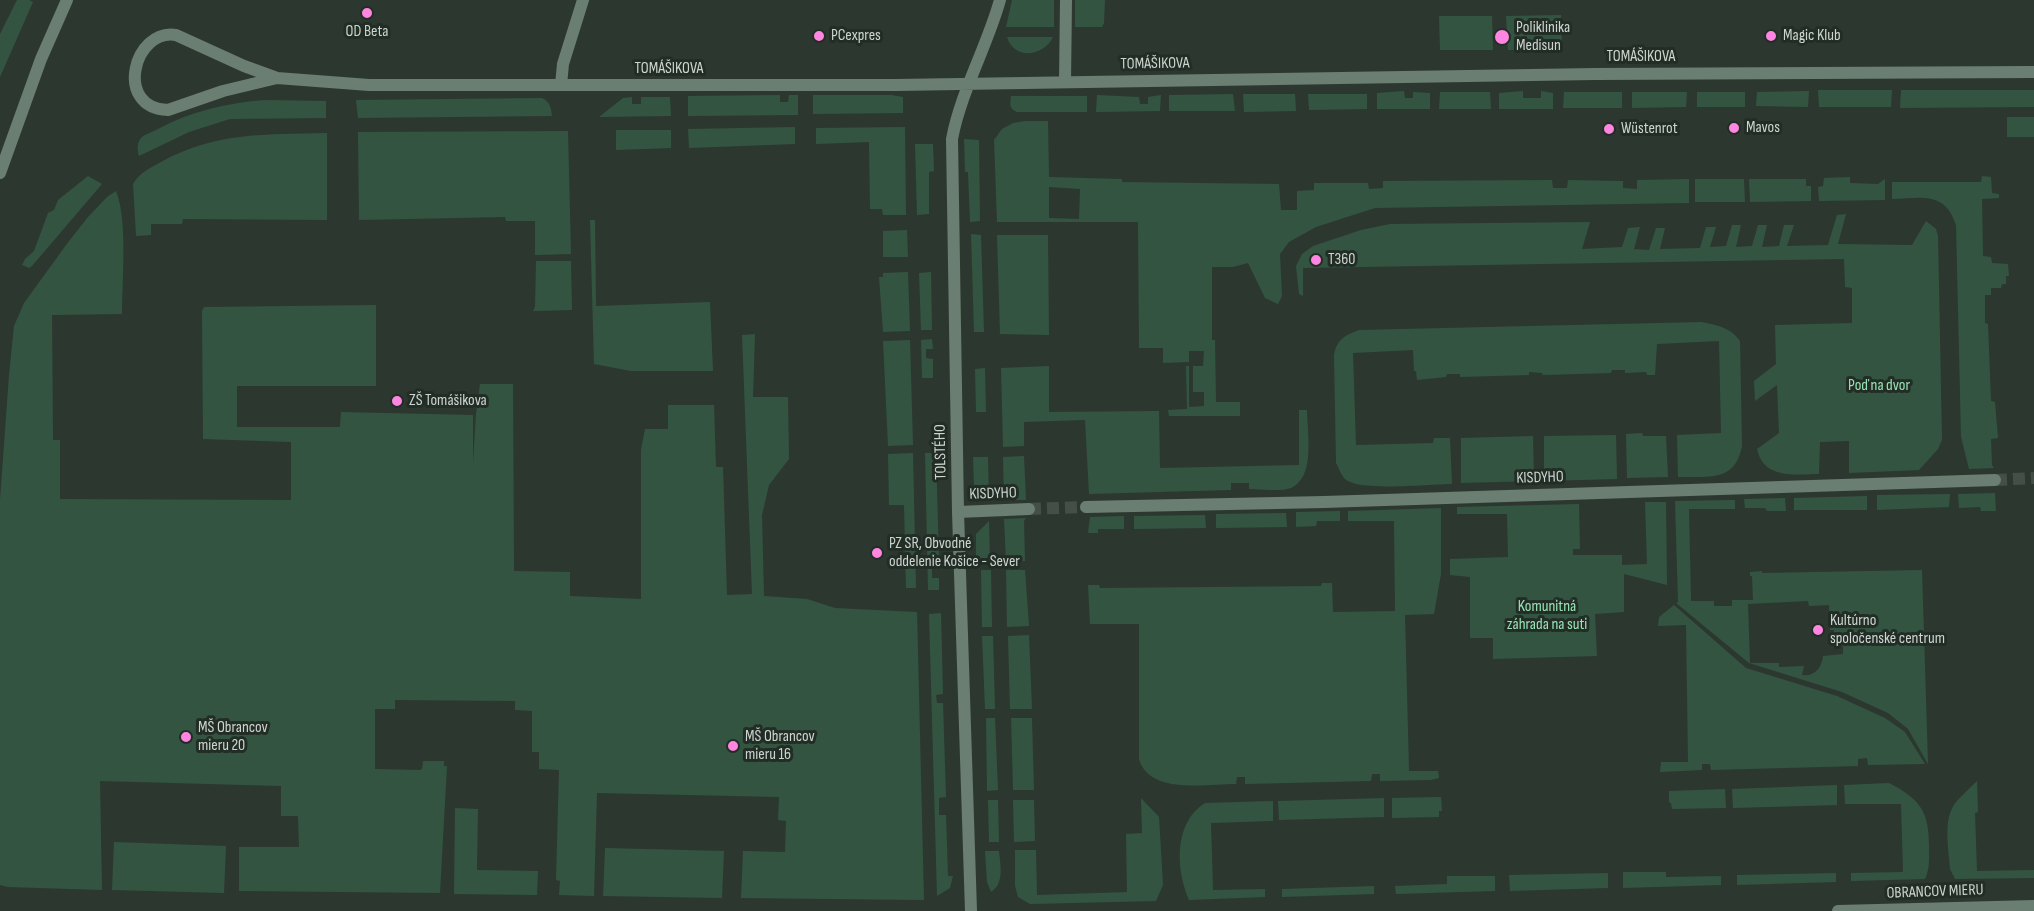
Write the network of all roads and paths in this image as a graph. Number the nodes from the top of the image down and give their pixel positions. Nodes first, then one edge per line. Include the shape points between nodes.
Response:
1 (68, 0) edge
2 (583, 0) edge
3 (1000, 0) edge
4 (1066, 0) edge
5 (2034, 72) edge
6 (277, 78) junction
7 (1065, 82) junction
8 (969, 83) junction
9 (561, 85) junction
10 (0, 173) edge
11 (1995, 480) tunnel mouth
12 (1086, 507) tunnel mouth
13 (1029, 509) tunnel mouth
14 (958, 512) junction
15 (2034, 906) edge
16 (971, 911) edge
17 (1838, 911) edge

1 - 10 street via 41,59
2 - 9 street via 563,64
3 - 8 street, TOLSTÉHO
4 - 7 street
5 - 7 street, TOMÁŠIKOVA
6 - 6 street, TOMÁŠIKOVA via 168,34 160,35 145,48 135,79 143,102 168,110
6 - 9 street, TOMÁŠIKOVA via 369,86
7 - 8 street, TOMÁŠIKOVA
8 - 9 street, TOMÁŠIKOVA
8 - 14 street, TOLSTÉHO via 952,139
11 - 12 street, KISDYHO
13 - 14 street, KISDYHO
14 - 16 street, TOLSTÉHO
15 - 17 street, OBRANCOV MIERU

